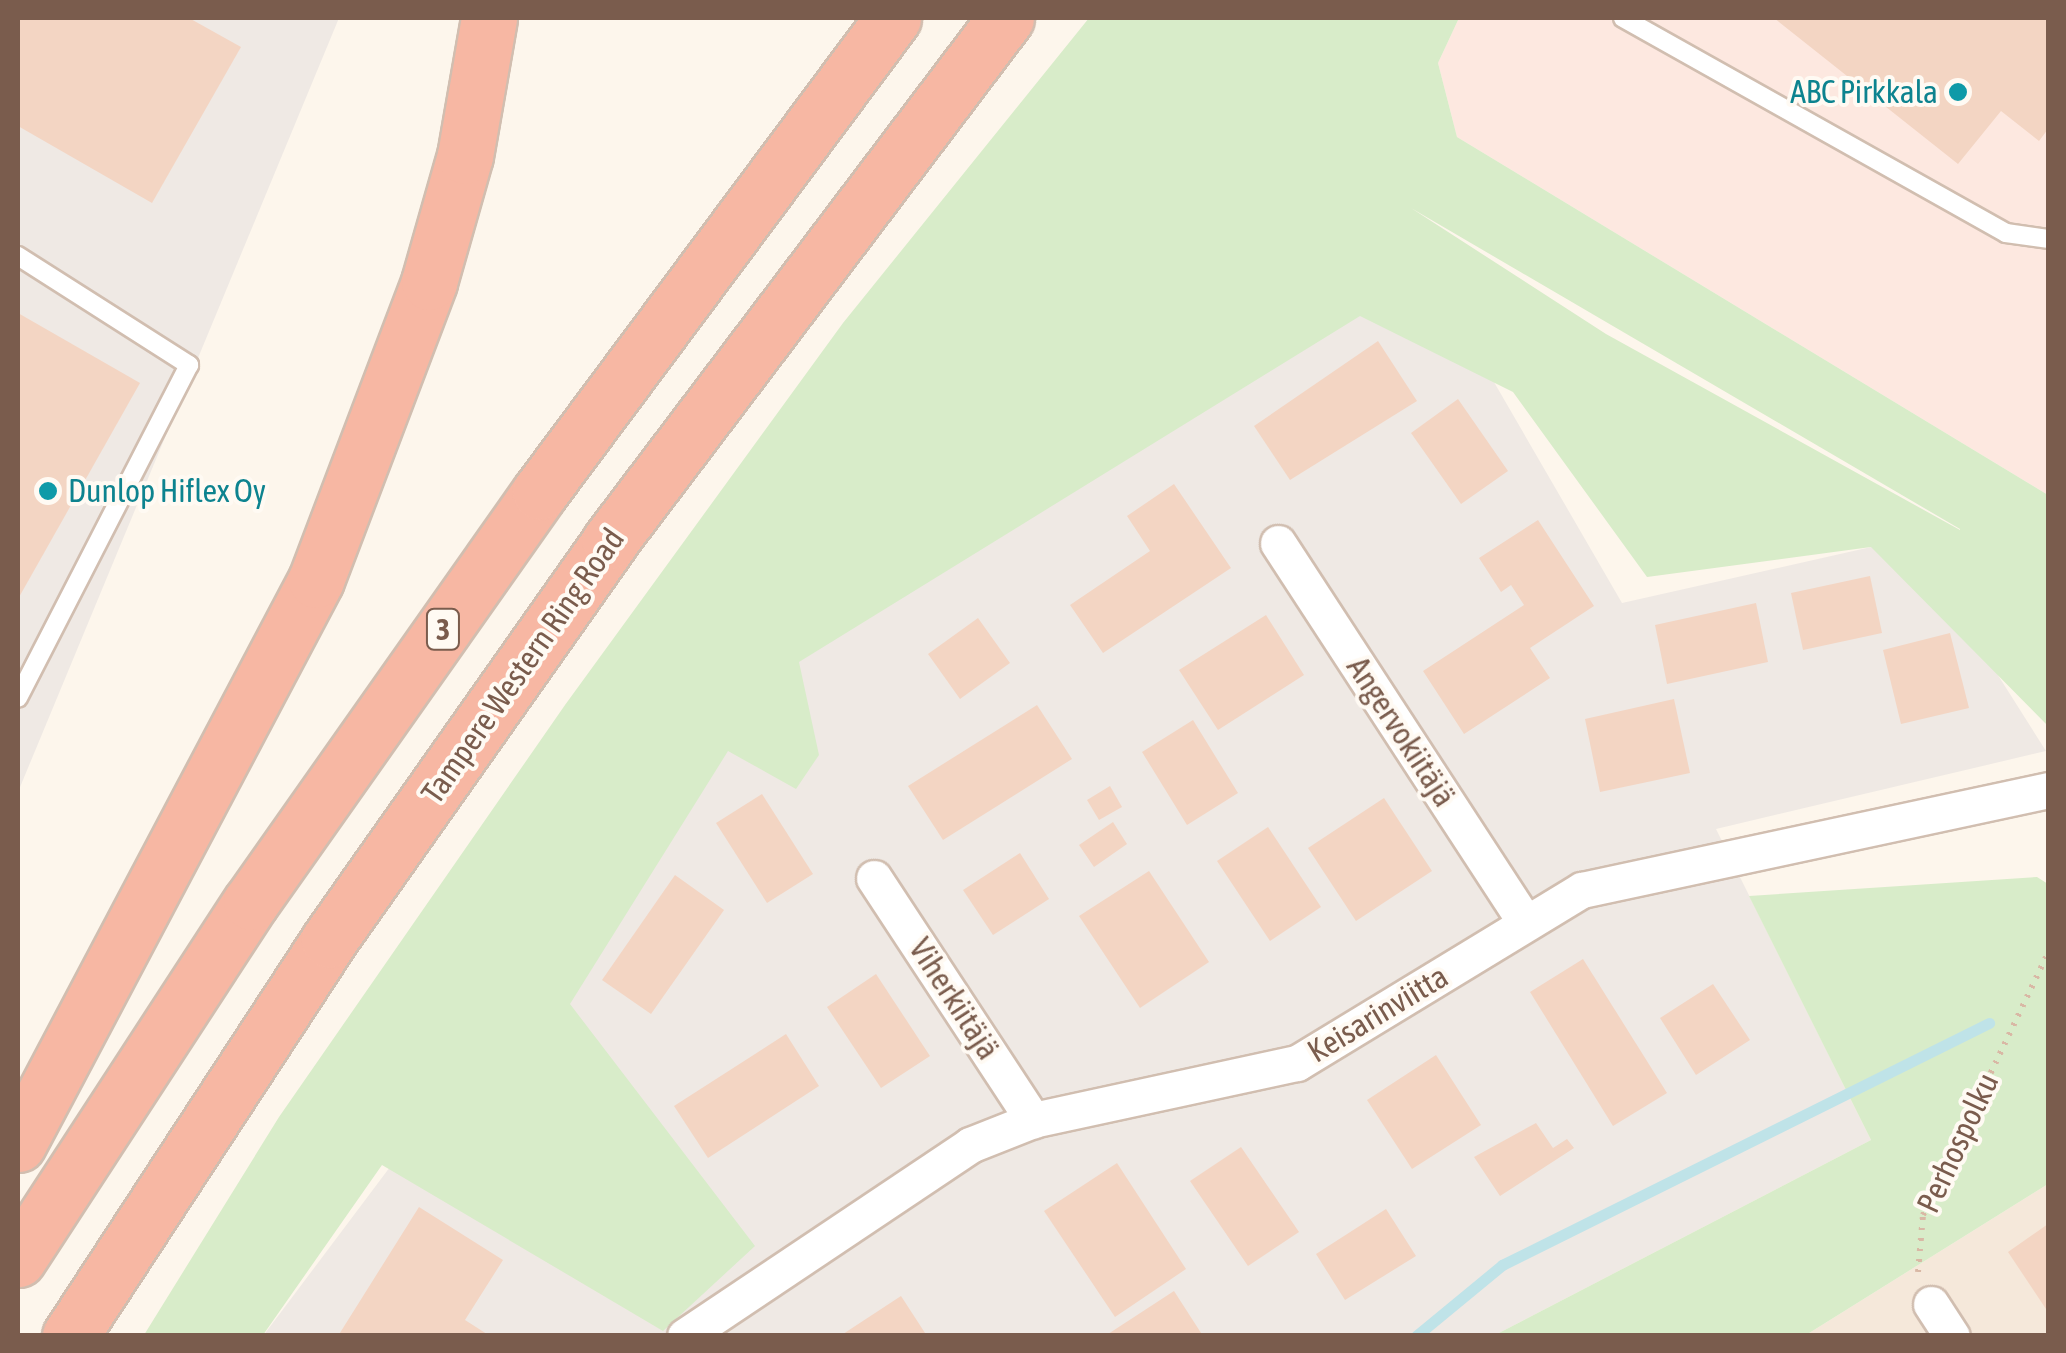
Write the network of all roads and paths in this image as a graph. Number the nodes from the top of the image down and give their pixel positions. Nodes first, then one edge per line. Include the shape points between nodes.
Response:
1 (488, 18) edge
2 (893, 18) edge
3 (1006, 18) edge
4 (1622, 18) edge
5 (2048, 239) edge
6 (18, 256) edge
7 (1278, 543) dead end
8 (18, 698) edge
9 (2048, 790) edge
10 (874, 878) dead end
11 (1524, 921) junction
12 (2048, 953) edge
13 (1033, 1120) junction
14 (18, 1144) edge
15 (18, 1259) edge
16 (1932, 1304) joint
17 (70, 1336) edge
18 (685, 1336) edge
19 (1952, 1336) edge

1 - 14 highway via 465,156 428,282 316,580
2 - 15 highway, 3 via 529,508 251,902
3 - 17 highway, Tampere Western Ring Road via 610,541 329,940
4 - 5 lane via 2006,233
6 - 8 lane via 188,365
7 - 11 street, Angervokiitäjä
9 - 11 street, Keisarinviitta via 1582,890
10 - 13 street, Viherkiitäjä
11 - 13 street, Keisarinviitta via 1297,1063
12 - 16 path, Perhospolku via 1923,1215 1914,1249
13 - 18 street, Keisarinviitta via 878,1200
16 - 19 street

